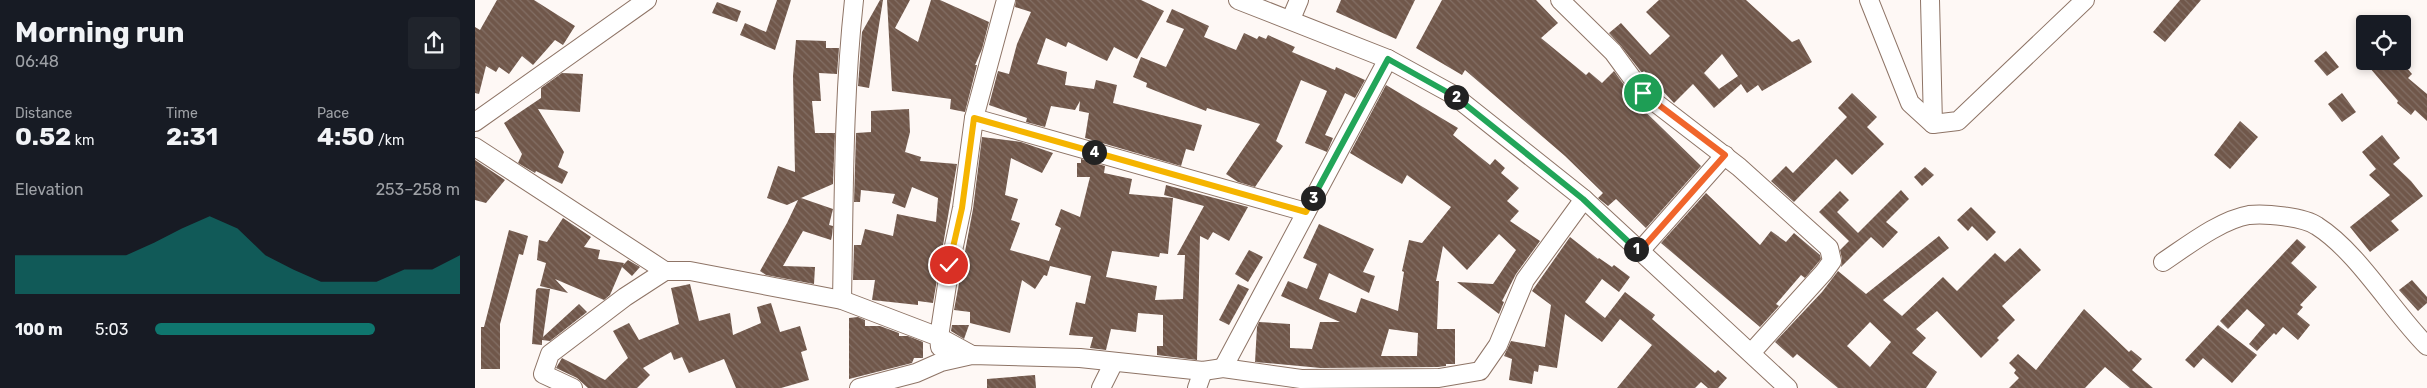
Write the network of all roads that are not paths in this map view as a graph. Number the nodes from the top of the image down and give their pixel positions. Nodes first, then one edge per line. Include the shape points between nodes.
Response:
1 (647, 0) edge
2 (854, 0) edge
3 (1006, 0) edge
4 (1238, 0) edge
5 (1299, 0) edge
6 (1560, 0) edge
7 (1869, 0) edge
8 (1930, 0) edge
9 (2085, 0) edge
10 (1291, 19) junction
11 (1388, 59) junction
12 (974, 118) junction
13 (475, 122) edge
14 (1933, 124) junction
15 (475, 147) edge
16 (1725, 155) junction
17 (1583, 199) junction
18 (1306, 212) junction
19 (1639, 252) junction
20 (2163, 262) dead end
21 (665, 271) junction
22 (842, 300) junction
23 (939, 337) junction
24 (2427, 346) edge
25 (1751, 353) junction
26 (972, 355) junction
27 (941, 362) junction
28 (1114, 362) junction
29 (1223, 368) junction
30 (1203, 370) junction
31 (913, 380) edge
32 (1440, 383) edge
33 (573, 388) edge
34 (859, 388) edge
35 (1101, 388) edge
36 (1197, 388) edge
37 (1789, 388) edge

1 - 13 street
2 - 22 street via 845,120
3 - 12 street
4 - 10 street
5 - 10 street
6 - 16 street via 1613,52 1643,93
7 - 14 street via 1910,103
8 - 14 street
9 - 14 street via 1958,121
10 - 11 street
11 - 17 street via 1452,94
11 - 18 street
12 - 18 street
12 - 23 street
15 - 21 street
16 - 19 street
16 - 25 street via 1818,237 1829,248 1832,260
17 - 19 street
17 - 32 street via 1525,280 1498,345 1480,371
18 - 29 street
19 - 25 street
20 - 24 street via 2217,227 2249,215 2282,216 2315,224 2363,270
21 - 22 street via 690,271
21 - 33 street via 550,354 543,374
22 - 23 street
23 - 26 street
23 - 27 street
25 - 37 street
26 - 27 street
26 - 28 street
27 - 31 street
28 - 30 street
28 - 35 street
29 - 30 street
29 - 32 street via 1301,379
30 - 36 street
31 - 34 street

